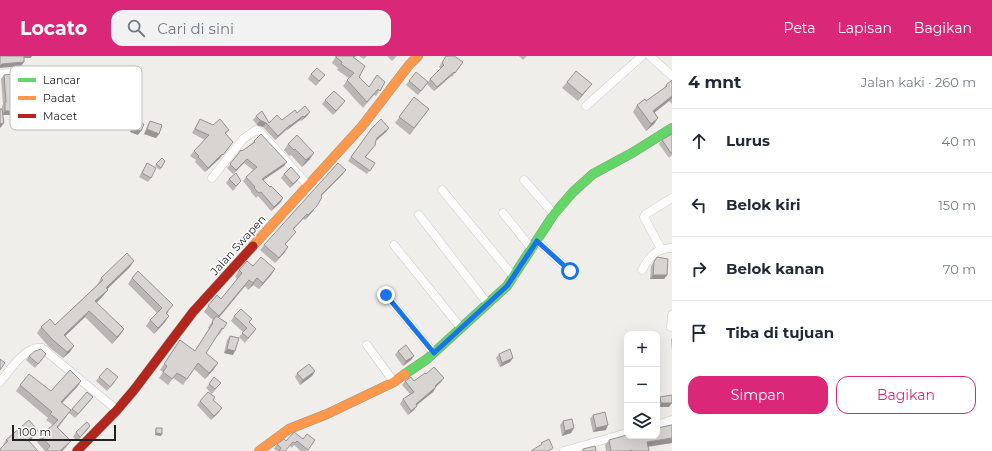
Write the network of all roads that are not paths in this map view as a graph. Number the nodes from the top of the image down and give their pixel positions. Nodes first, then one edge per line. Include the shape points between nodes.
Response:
1 (418, 56) edge
2 (642, 56) edge
3 (650, 56) edge
4 (10, 73) edge
5 (0, 74) edge
6 (672, 76) edge
7 (586, 106) dead end
8 (672, 128) edge
9 (212, 178) dead end
10 (524, 180) dead end
11 (308, 185) junction
12 (442, 190) dead end
13 (672, 198) edge
14 (503, 213) dead end
15 (554, 214) junction
16 (419, 215) dead end
17 (537, 241) junction
18 (394, 245) dead end
19 (672, 248) edge
20 (532, 249) junction
21 (661, 250) junction
22 (642, 270) dead end
23 (570, 271) dead end
24 (514, 277) junction
25 (386, 295) dead end
26 (488, 304) junction
27 (672, 315) edge
28 (671, 327) edge
29 (461, 328) junction
30 (367, 345) dead end
31 (434, 353) junction
32 (0, 382) edge
33 (394, 382) junction
34 (117, 410) junction
35 (672, 420) edge
36 (660, 424) edge
37 (624, 434) edge
38 (77, 451) edge
39 (259, 451) edge
40 (564, 451) edge

1 - 11 street, Jalan Swapen via 363,125
2 - 7 street
3 - 6 street
4 - 5 street
8 - 15 street via 593,174
9 - 11 street via 243,139 256,130
10 - 15 street
11 - 34 street, Jalan Swapen via 193,312
12 - 24 street
13 - 21 street via 644,217
14 - 20 street
15 - 17 street
16 - 26 street
17 - 20 street
17 - 23 street
18 - 29 street
19 - 21 street
20 - 24 street
21 - 22 street via 649,257
24 - 26 street
25 - 31 street
26 - 29 street
27 - 28 street
29 - 31 street
30 - 33 street
31 - 33 street
32 - 34 street via 30,350 42,348
33 - 39 street via 289,429
34 - 38 street, Jalan Swapen
35 - 36 street
37 - 40 street

